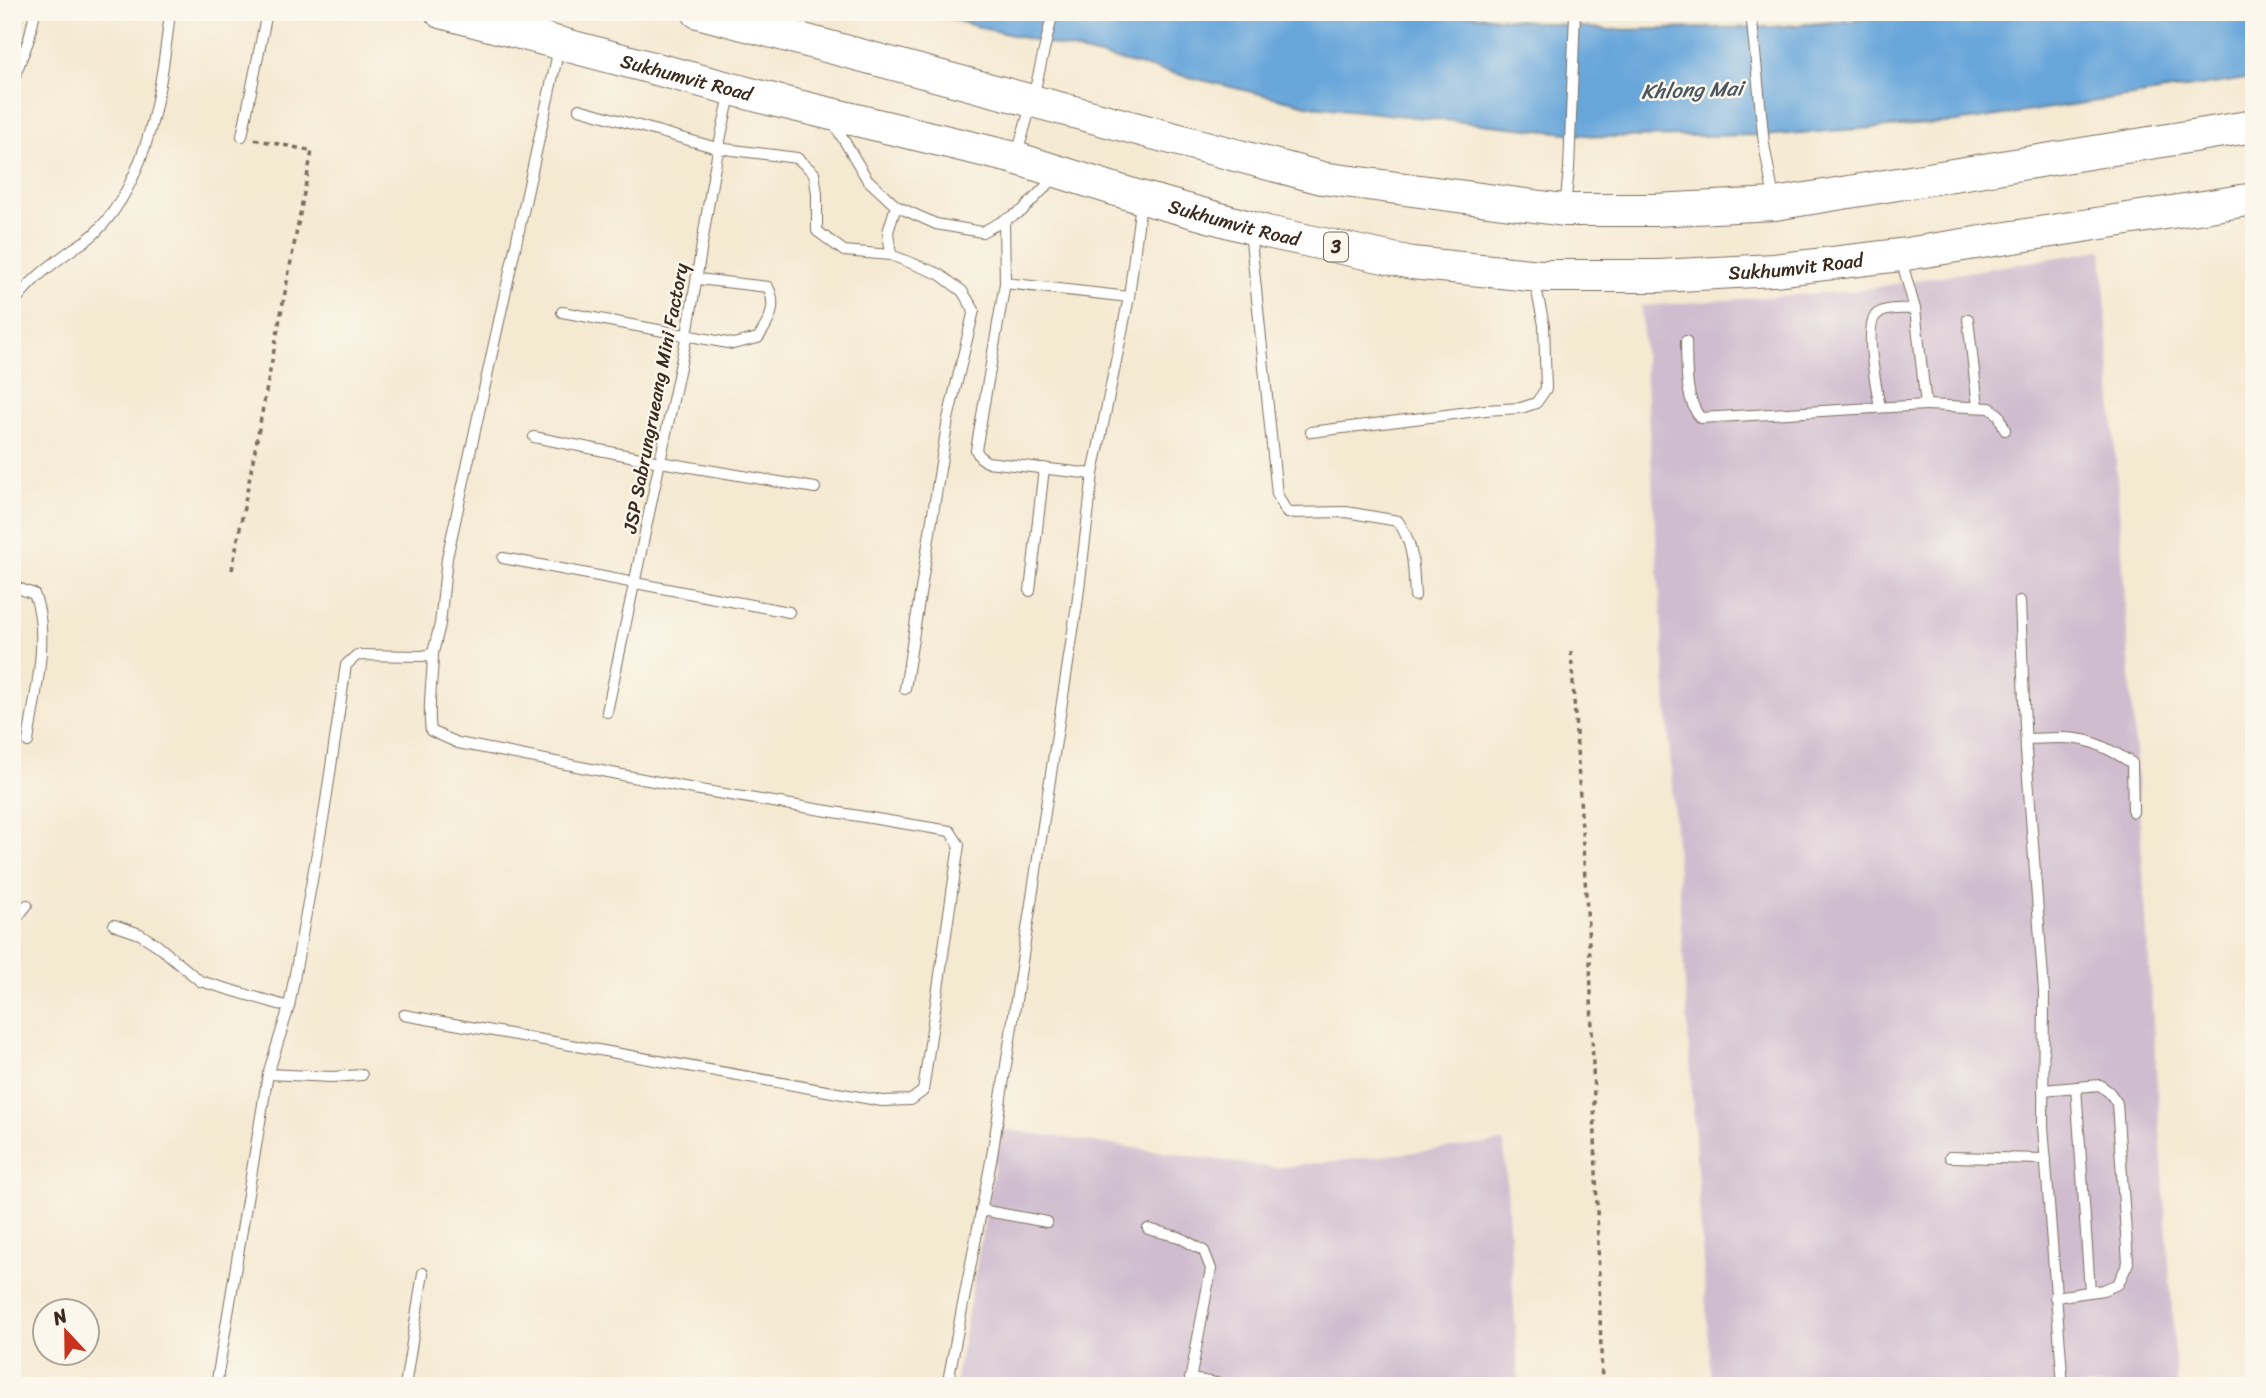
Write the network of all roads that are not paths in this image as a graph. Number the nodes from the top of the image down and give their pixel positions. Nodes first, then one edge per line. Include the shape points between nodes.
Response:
1 (35, 12) edge
2 (170, 12) edge
3 (268, 12) edge
4 (441, 12) edge
5 (698, 12) edge
6 (1053, 12) edge
7 (1575, 12) edge
8 (1751, 12) edge
9 (753, 19) edge
10 (560, 44) junction
11 (12, 83) edge
12 (732, 89) junction
13 (1032, 102) junction
14 (579, 109) dead end
15 (827, 113) junction
16 (2254, 126) edge
17 (242, 136) road end
18 (717, 148) junction
19 (1015, 158) junction
20 (1060, 172) junction
21 (1142, 198) junction
22 (2253, 200) edge
23 (1775, 204) junction
24 (896, 206) junction
25 (1564, 209) junction
26 (1004, 220) junction
27 (1249, 227) junction
28 (891, 255) junction
29 (1900, 256) junction
30 (1534, 275) junction
31 (698, 279) junction
32 (1005, 283) junction
33 (1129, 297) junction
34 (12, 306) edge
35 (1916, 309) junction
36 (562, 312) dead end
37 (1968, 319) dead end
38 (687, 334) junction
39 (1686, 341) dead end
40 (1926, 405) junction
41 (1880, 407) junction
42 (1978, 407) junction
43 (2005, 430) dead end
44 (1311, 432) dead end
45 (534, 437) dead end
46 (660, 462) junction
47 (1044, 468) junction
48 (1093, 474) junction
49 (815, 488) dead end
50 (502, 558) dead end
51 (635, 584) junction
52 (12, 586) edge
53 (1030, 591) dead end
54 (1415, 597) dead end
55 (2020, 601) dead end
56 (789, 612) dead end
57 (433, 653) junction
58 (905, 690) dead end
59 (607, 712) dead end
60 (2026, 739) junction
61 (28, 742) dead end
62 (2133, 813) dead end
63 (27, 905) dead end
64 (12, 924) edge
65 (114, 925) dead end
66 (289, 1007) junction
67 (404, 1015) dead end
68 (268, 1074) junction
69 (362, 1075) dead end
70 (2076, 1087) junction
71 (2043, 1090) junction
72 (1950, 1157) dead end
73 (2046, 1159) junction
74 (981, 1210) junction
75 (1047, 1222) dead end
76 (1148, 1229) dead end
77 (423, 1273) dead end
78 (2090, 1292) junction
79 (2055, 1297) junction
80 (1189, 1382) edge
81 (216, 1386) edge
82 (405, 1386) edge
83 (947, 1386) edge
84 (1235, 1386) edge
85 (2063, 1386) edge

1 - 11 lane
2 - 34 lane via 148,139 123,199 95,234 55,261 23,289
3 - 17 lane
4 - 10 highway, Sukhumvit Road / 3
5 - 9 highway
6 - 13 lane
7 - 25 lane
8 - 23 lane
9 - 13 highway
10 - 12 highway, Sukhumvit Road / 3
10 - 57 lane via 447,558
12 - 15 highway, Sukhumvit Road / 3
12 - 18 lane, JSP Sabrungrueang Mini Factory
13 - 19 lane
13 - 25 highway via 1322,178
14 - 18 lane
15 - 19 highway, Sukhumvit Road / 3
15 - 24 lane via 867,179
16 - 23 highway
18 - 28 lane via 797,158 814,173 817,231 844,251
18 - 31 lane, JSP Sabrungrueang Mini Factory
19 - 20 highway, Sukhumvit Road / 3
20 - 21 highway, Sukhumvit Road / 3
20 - 26 lane via 1022,211
21 - 27 highway, Sukhumvit Road / 3
21 - 33 lane
22 - 29 highway, Sukhumvit Road / 3
23 - 25 highway
24 - 26 lane via 936,224 982,232
24 - 28 lane via 888,232
26 - 32 lane
27 - 30 highway, Sukhumvit Road / 3 via 1412,263
27 - 54 lane via 1277,494 1287,513 1346,512 1398,522 1408,536
28 - 58 lane via 939,274 962,291 974,310 947,419
29 - 30 highway, Sukhumvit Road / 3 via 1698,274
29 - 35 lane
30 - 44 lane via 1544,324 1546,389 1536,403
31 - 38 lane, JSP Sabrungrueang Mini Factory
31 - 38 lane via 768,287 774,298 769,323 758,338 733,344
32 - 33 lane
32 - 47 lane via 976,450 988,462
33 - 48 lane
35 - 40 lane
35 - 41 lane via 1892,309 1874,318 1873,374
36 - 38 lane
37 - 42 lane
38 - 46 lane, JSP Sabrungrueang Mini Factory
39 - 41 lane via 1688,387 1700,418
40 - 41 lane
40 - 42 lane
42 - 43 lane via 1999,415
45 - 46 lane
46 - 49 lane
46 - 51 lane, JSP Sabrungrueang Mini Factory
47 - 48 lane
47 - 53 lane
48 - 74 lane via 1077,605
50 - 51 lane
51 - 56 lane
51 - 59 lane, JSP Sabrungrueang Mini Factory
52 - 61 lane via 34,594 40,608 41,643
55 - 60 lane
57 - 66 lane via 357,655 346,665
57 - 67 lane via 431,731 458,743 694,789 950,831 959,845 923,1091 911,1100 882,1101
60 - 62 lane via 2075,737 2101,744 2132,764
60 - 71 lane via 2044,992
63 - 64 lane
65 - 66 lane via 140,934 200,981
66 - 68 lane
68 - 69 lane
68 - 81 lane
70 - 71 lane
70 - 78 lane
70 - 78 lane via 2100,1085 2117,1103 2128,1263 2118,1284
71 - 73 lane
72 - 73 lane
73 - 79 lane
74 - 75 lane
74 - 83 lane
76 - 80 lane via 1179,1237 1204,1251 1211,1269
77 - 82 lane
78 - 79 lane
79 - 85 lane
80 - 84 lane

